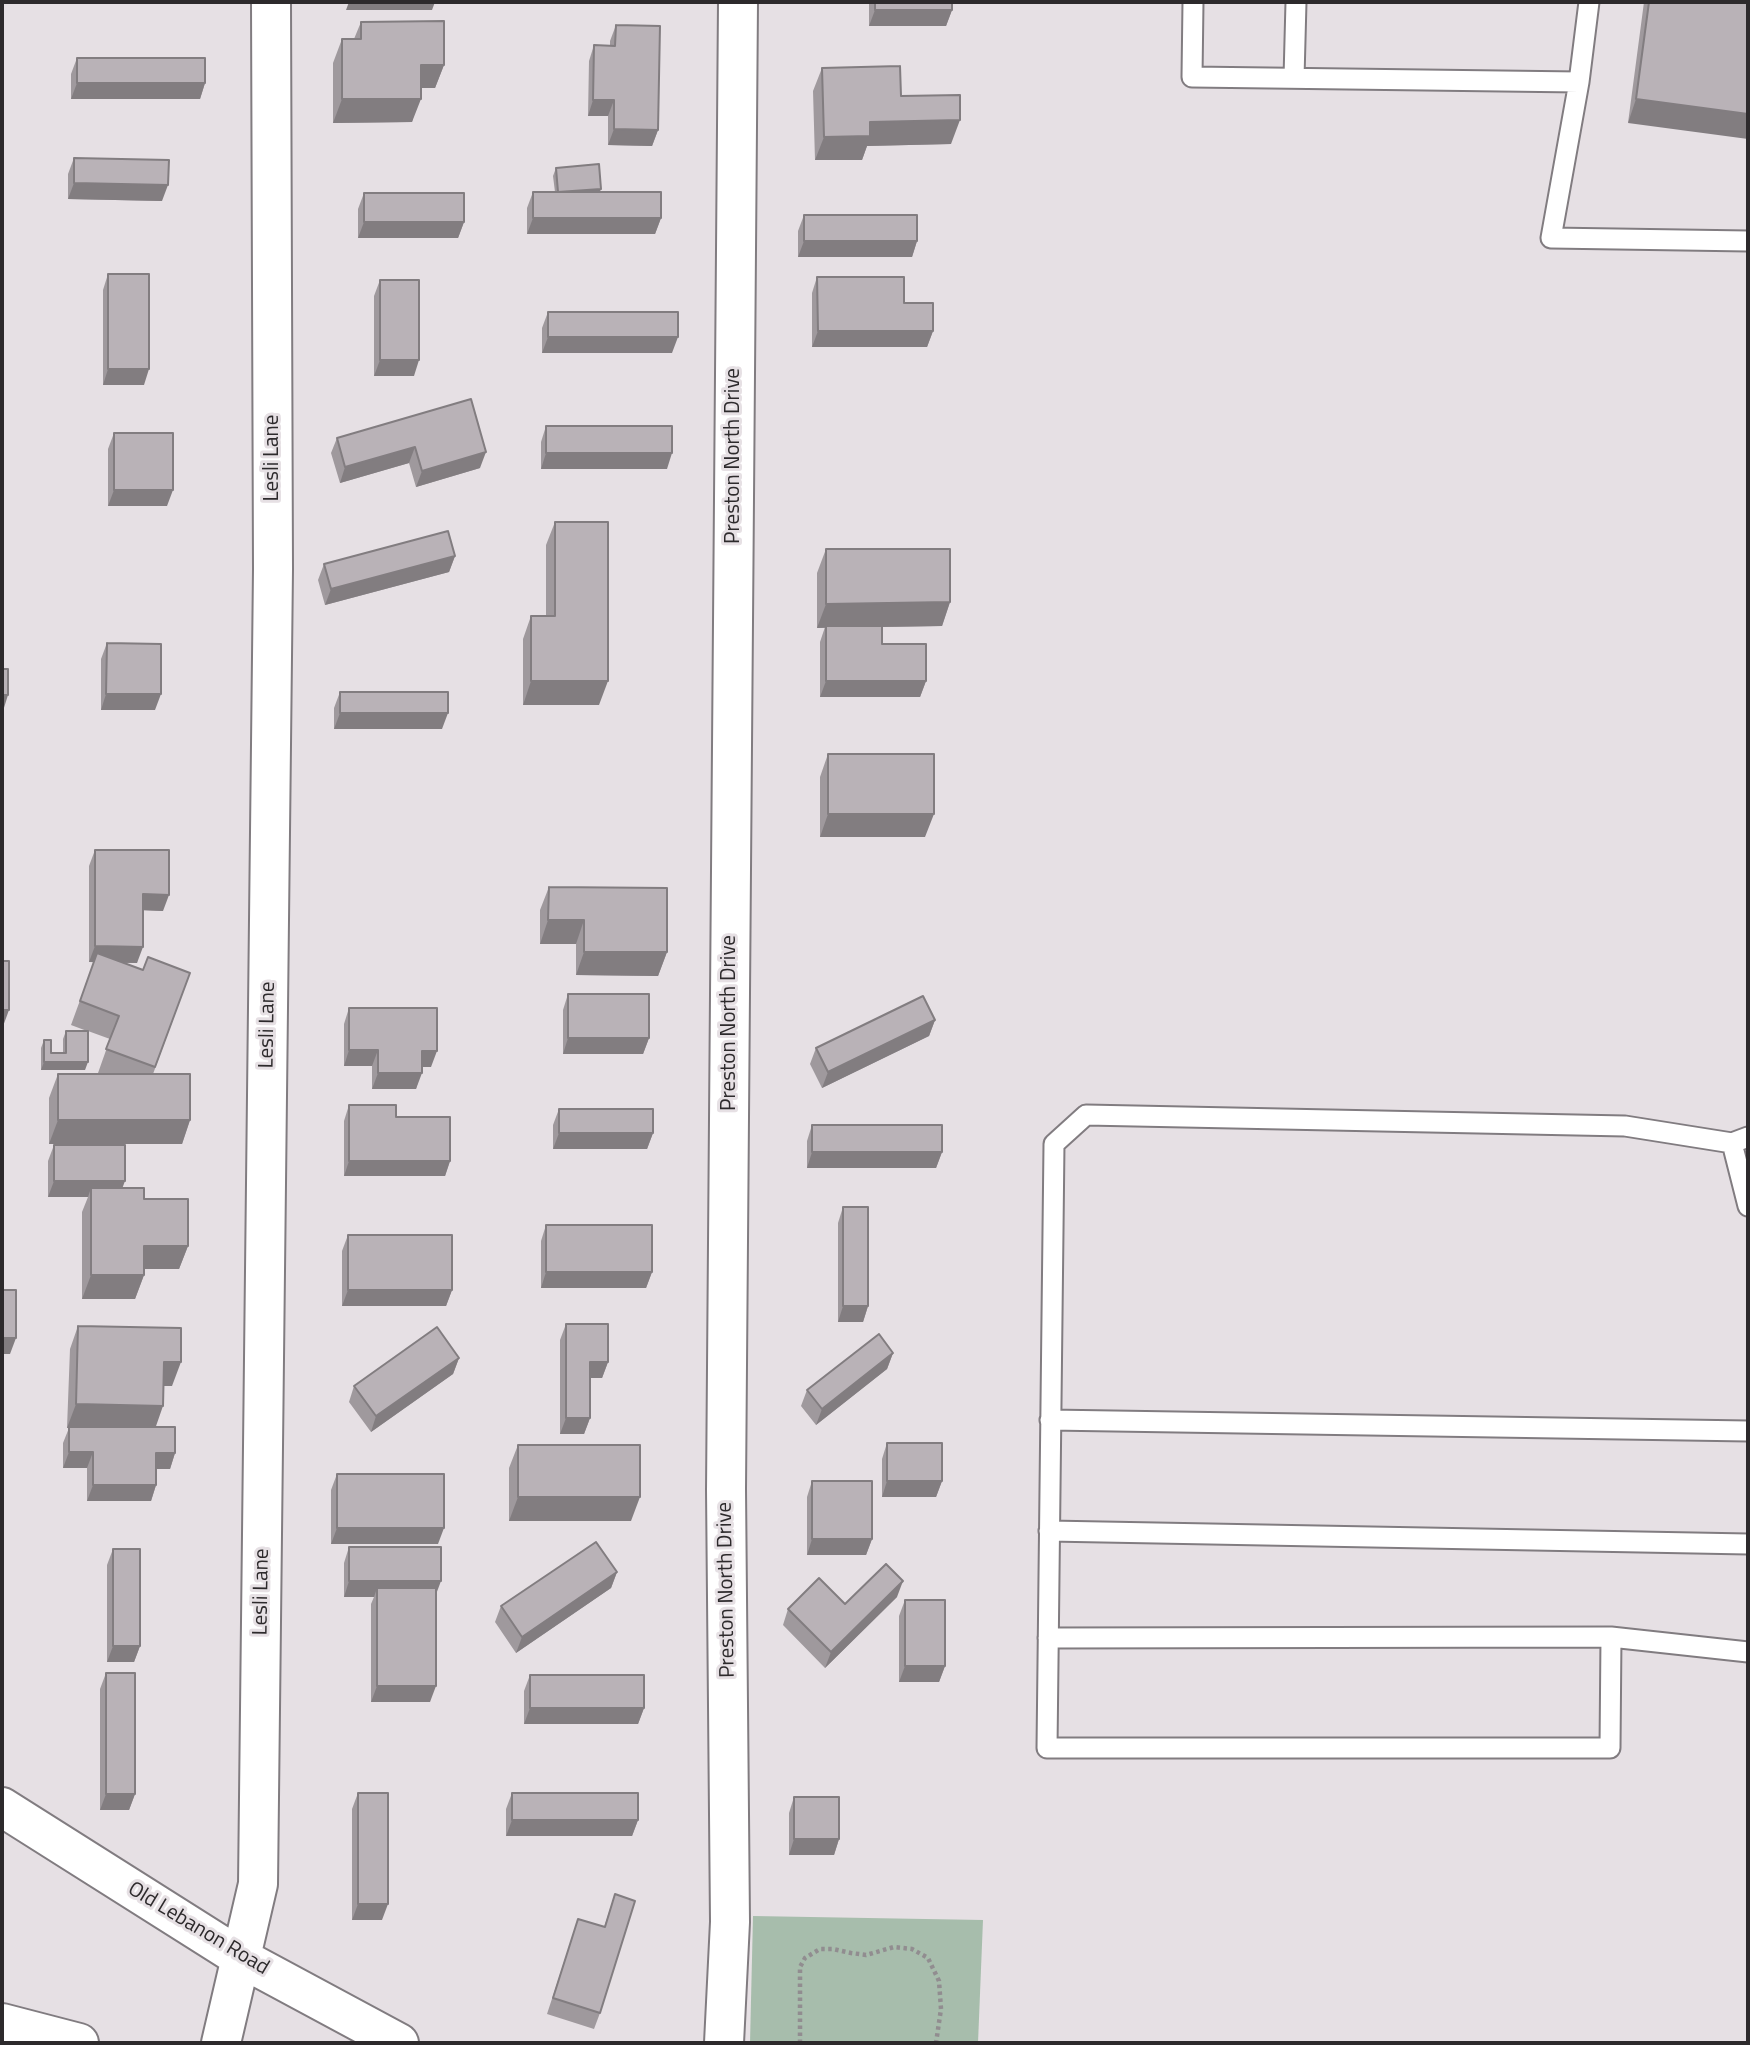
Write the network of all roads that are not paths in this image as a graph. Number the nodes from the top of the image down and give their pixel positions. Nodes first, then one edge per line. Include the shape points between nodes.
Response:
1 (271, 2) edge
2 (738, 2) edge
3 (1193, 2) edge
4 (1296, 2) edge
5 (1589, 2) edge
6 (1294, 78) junction
7 (1579, 82) junction
8 (1748, 241) edge
9 (1740, 1140) edge
10 (1748, 1206) edge
11 (1051, 1420) junction
12 (1748, 1431) edge
13 (1049, 1531) junction
14 (1748, 1544) edge
15 (1611, 1637) junction
16 (1048, 1638) junction
17 (1748, 1652) edge
18 (2, 1807) edge
19 (241, 1958) junction
20 (2, 2023) edge
21 (79, 2043) edge
22 (221, 2043) edge
23 (399, 2043) edge
24 (724, 2043) edge

1 - 19 street, Lesli Lane via 273,569 258,1884
2 - 24 street, Preston North Drive via 726,1475 730,1922
3 - 6 lane via 1192,77
4 - 6 lane
5 - 7 lane
6 - 7 lane
7 - 8 lane via 1551,237
9 - 10 lane
9 - 11 lane via 1625,1126 1086,1115 1054,1144
11 - 12 lane
11 - 13 lane
13 - 14 lane
13 - 16 lane
15 - 16 lane
15 - 16 lane via 1610,1748 1047,1748
15 - 17 lane
18 - 19 street, Old Lebanon Road
19 - 22 street, Lesli Lane
19 - 23 street, Old Lebanon Road
20 - 21 street

